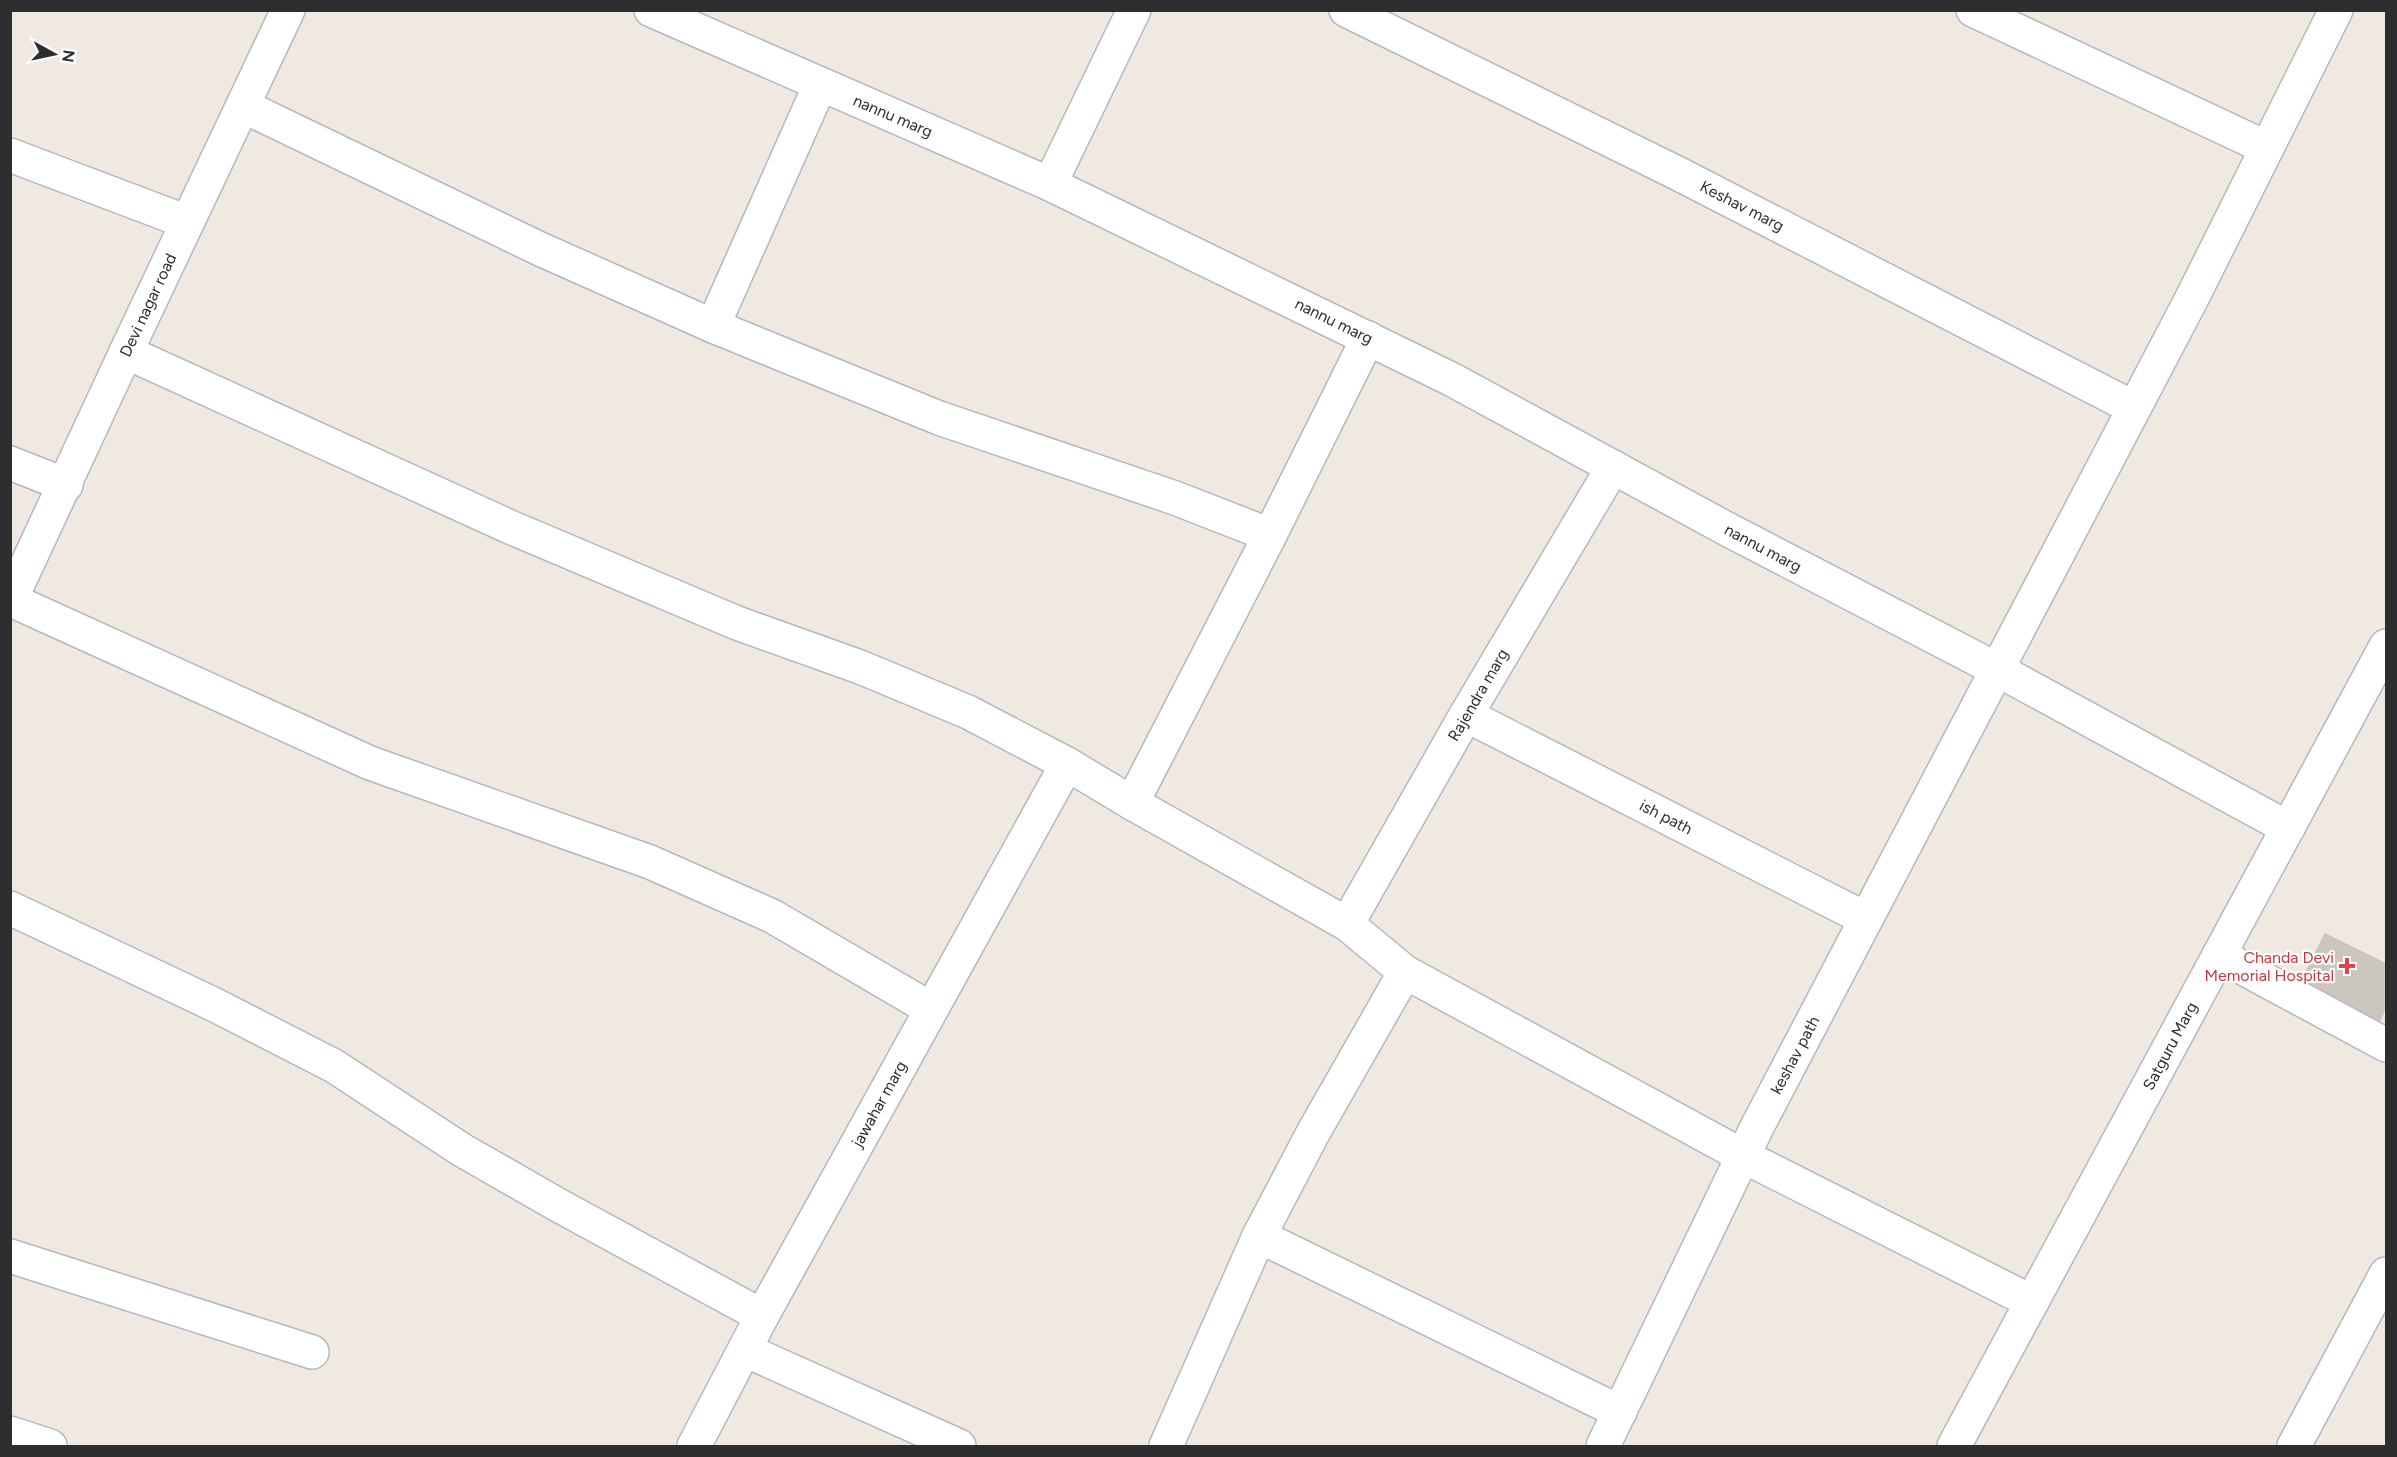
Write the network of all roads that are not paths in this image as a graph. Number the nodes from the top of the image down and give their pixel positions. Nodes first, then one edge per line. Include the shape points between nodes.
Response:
1 (288, 10) edge
2 (651, 10) edge
3 (1134, 10) edge
4 (1346, 10) edge
5 (1973, 10) edge
6 (2336, 10) edge
7 (820, 85) junction
8 (243, 106) junction
9 (2267, 148) junction
10 (10, 154) edge
11 (1050, 184) junction
12 (187, 222) junction
13 (713, 326) junction
14 (1368, 338) junction
15 (126, 352) junction
16 (2134, 408) junction
17 (10, 463) edge
18 (1613, 467) junction
19 (66, 485) junction
20 (1270, 535) junction
21 (11, 600) edge
22 (2386, 646) edge
23 (1998, 670) junction
24 (1466, 715) junction
25 (1067, 764) junction
26 (1132, 803) junction
27 (2288, 828) junction
28 (10, 908) edge
29 (1866, 919) junction
30 (1347, 924) junction
31 (2219, 955) junction
32 (1405, 972) junction
33 (931, 1009) junction
34 (2386, 1045) edge
35 (1743, 1156) junction
36 (1259, 1236) junction
37 (10, 1257) edge
38 (2386, 1274) edge
39 (2032, 1302) junction
40 (762, 1316) junction
41 (745, 1350) junction
42 (312, 1352) dead end
43 (1620, 1412) junction
44 (10, 1433) edge
45 (50, 1446) edge
46 (694, 1446) edge
47 (959, 1446) edge
48 (1166, 1446) edge
49 (1603, 1446) edge
50 (1954, 1446) edge
51 (2294, 1446) edge

1 - 8 street, Devi nagar road
2 - 7 street, nannu marg
3 - 11 street
4 - 16 street, Keshav marg via 1679,174
5 - 9 street
6 - 9 street, keshav path
7 - 11 street, nannu marg
7 - 13 street
8 - 12 street, Devi nagar road
8 - 13 street via 540,249
9 - 16 street, keshav path
10 - 12 street
11 - 14 street, nannu marg
12 - 15 street, Devi nagar road
13 - 20 street via 939,418 1175,498
14 - 18 street, nannu marg
14 - 20 street
15 - 19 street, Devi nagar road
15 - 25 street via 510,527 737,624 860,667 968,711
16 - 23 street, keshav path
17 - 19 street
18 - 23 street, nannu marg
18 - 24 street, Rajendra marg
19 - 21 street, Devi nagar road
20 - 26 street
21 - 33 street via 370,763 650,862 752,907
22 - 27 street, Satguru Marg
23 - 27 street, nannu marg
23 - 29 street, keshav path
24 - 29 street, ish path
24 - 30 street, Rajendra marg
25 - 26 street
25 - 33 street, jawahar marg
26 - 30 street
27 - 31 street, Satguru Marg
28 - 40 street via 334,1066 462,1150
29 - 35 street, keshav path
30 - 32 street
31 - 34 street
31 - 39 street, Satguru Marg
32 - 35 street
32 - 36 street
33 - 40 street, jawahar marg
35 - 39 street
35 - 43 street, keshav path
36 - 43 street
36 - 48 street
37 - 42 street
38 - 51 street
39 - 50 street, Satguru Marg
40 - 41 street, jawahar marg
41 - 46 street, jawahar marg
41 - 47 street
43 - 49 street, keshav path
44 - 45 street

